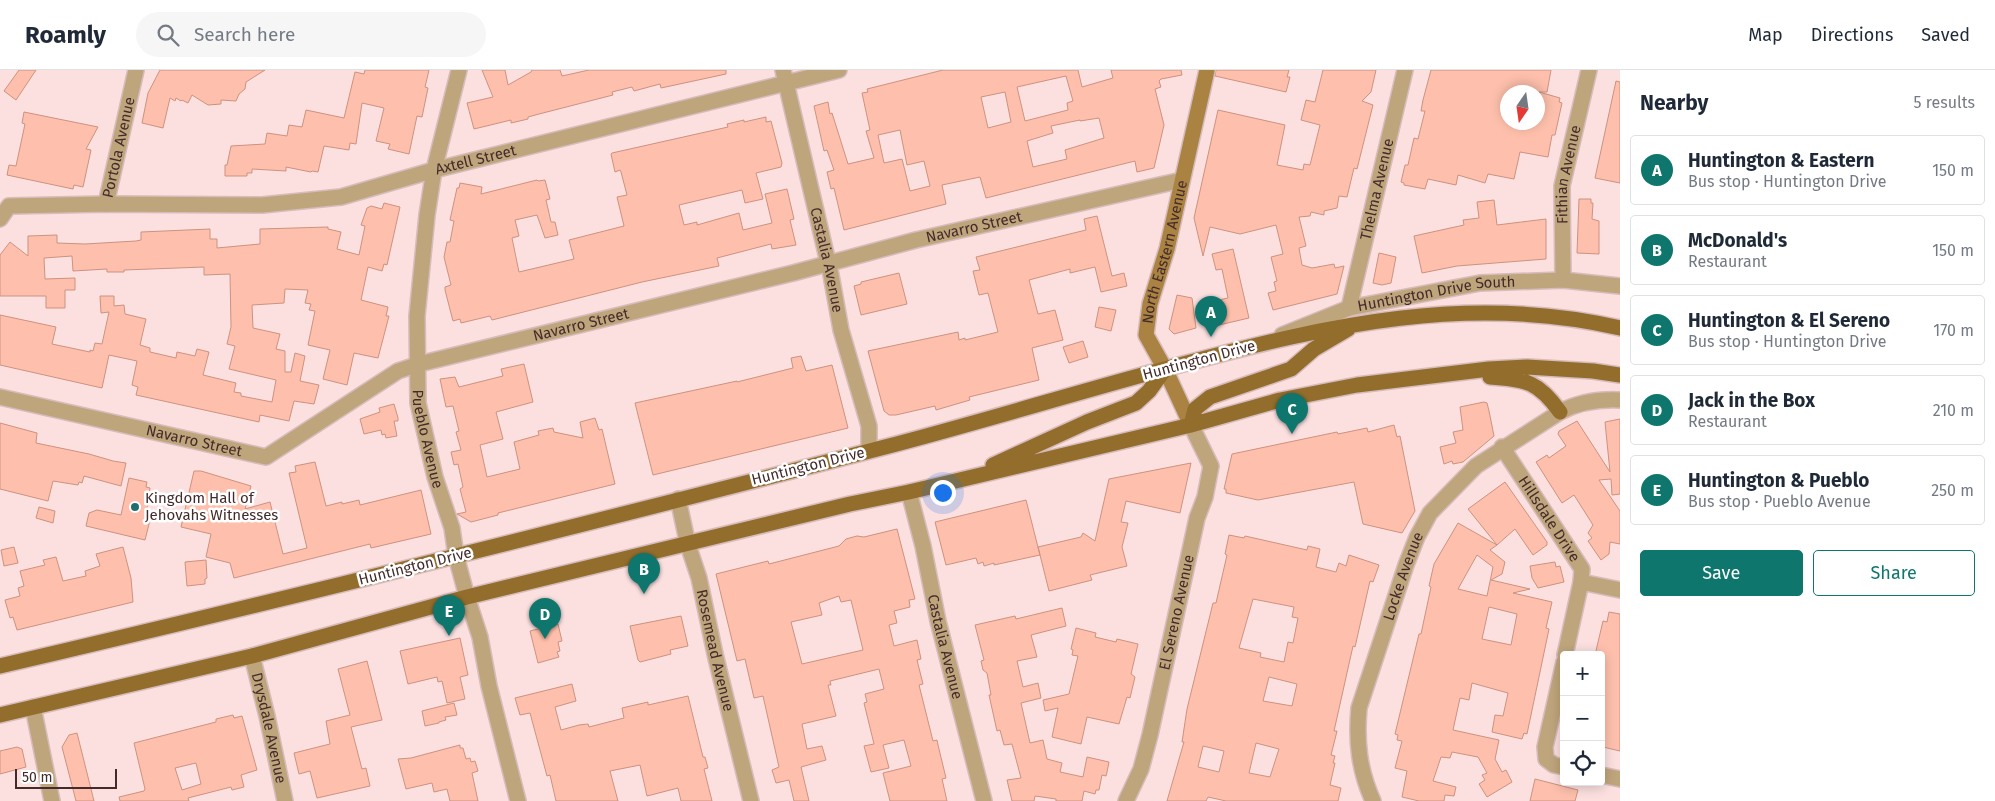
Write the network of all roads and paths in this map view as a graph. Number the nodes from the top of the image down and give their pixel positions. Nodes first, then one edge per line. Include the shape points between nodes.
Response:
1 (136, 70) edge
2 (459, 70) edge
3 (839, 70) edge
4 (1207, 70) edge
5 (1405, 70) edge
6 (1589, 70) edge
7 (785, 76) edge
8 (434, 170) junction
9 (1182, 180) junction
10 (106, 204) junction
11 (0, 219) edge
12 (828, 264) junction
13 (1563, 280) junction
14 (1620, 286) edge
15 (1349, 308) junction
16 (1360, 322) junction
17 (1620, 328) edge
18 (1261, 343) junction
19 (419, 364) junction
20 (1165, 368) junction
21 (1442, 374) junction
22 (1620, 375) edge
23 (0, 397) edge
24 (1620, 400) edge
25 (1560, 412) junction
26 (1191, 425) junction
27 (1502, 447) junction
28 (869, 451) junction
29 (962, 479) junction
30 (910, 492) junction
31 (678, 500) junction
32 (688, 545) junction
33 (456, 556) junction
34 (1581, 582) junction
35 (1620, 590) edge
36 (467, 597) junction
37 (1566, 651) edge
38 (252, 656) junction
39 (0, 666) edge
40 (1560, 680) edge
41 (33, 707) junction
42 (0, 715) edge
43 (1560, 766) edge
44 (1605, 776) edge
45 (1620, 779) edge
46 (52, 801) edge
47 (285, 801) edge
48 (518, 801) edge
49 (751, 801) edge
50 (984, 801) edge
51 (1126, 801) edge
52 (1373, 801) edge

1 - 10 street, Portola Avenue
2 - 8 street, Pueblo Avenue
3 - 7 street, Axtell Street
4 - 9 main road, North Eastern Avenue
5 - 15 street, Thelma Avenue
6 - 13 street, Fithian Avenue via 1562,186
7 - 8 street, Axtell Street
7 - 12 street, Castalia Avenue
8 - 10 street, Axtell Street via 333,198 262,205
8 - 19 street, Pueblo Avenue via 417,316
9 - 12 street, Navarro Street via 916,240
9 - 20 main road, North Eastern Avenue via 1167,249 1150,304 1146,335
10 - 11 street, Portola Avenue via 9,206
12 - 19 street, Navarro Street
12 - 28 street, Castalia Avenue via 841,330 869,426
13 - 14 street, Huntington Drive South
13 - 15 street, Huntington Drive South via 1480,283
15 - 18 street, Huntington Drive South
16 - 17 main road, Huntington Drive via 1427,314 1504,313 1584,319
16 - 18 main road, Huntington Drive
16 - 26 main road via 1314,349 1291,369 1210,397 1195,409
18 - 20 main road, Huntington Drive
19 - 23 street, Navarro Street via 398,370 266,457
19 - 33 street, Pueblo Avenue via 418,403 452,528
20 - 26 main road, North Eastern Avenue
20 - 28 main road, Huntington Drive
20 - 29 main road via 1136,403
21 - 22 main road via 1527,367
21 - 25 main road via 1513,379 1537,386
21 - 26 main road via 1290,398
24 - 25 street, Locke Avenue via 1603,399 1574,405
25 - 27 street, Locke Avenue
26 - 29 main road
26 - 51 street, El Sereno Avenue via 1211,466 1150,735 1141,769
27 - 34 street, Hillsdale Drive via 1582,569
27 - 52 street, Locke Avenue via 1476,466 1430,513 1406,565 1359,708 1358,751
28 - 31 main road, Huntington Drive
29 - 30 main road
30 - 32 main road
30 - 50 street, Castalia Avenue via 938,621
31 - 32 street, Rosemead Avenue
31 - 33 main road, Huntington Drive
32 - 36 main road
32 - 49 street, Rosemead Avenue via 699,578
33 - 36 street, Pueblo Avenue
33 - 39 main road, Huntington Drive
34 - 35 street
34 - 37 street, Hillsdale Drive
36 - 38 main road
36 - 48 street, Pueblo Avenue via 480,637
38 - 41 main road
38 - 47 street, Drysdale Avenue
40 - 43 street via 1545,747 1546,759
41 - 42 main road
41 - 46 street
44 - 45 street

